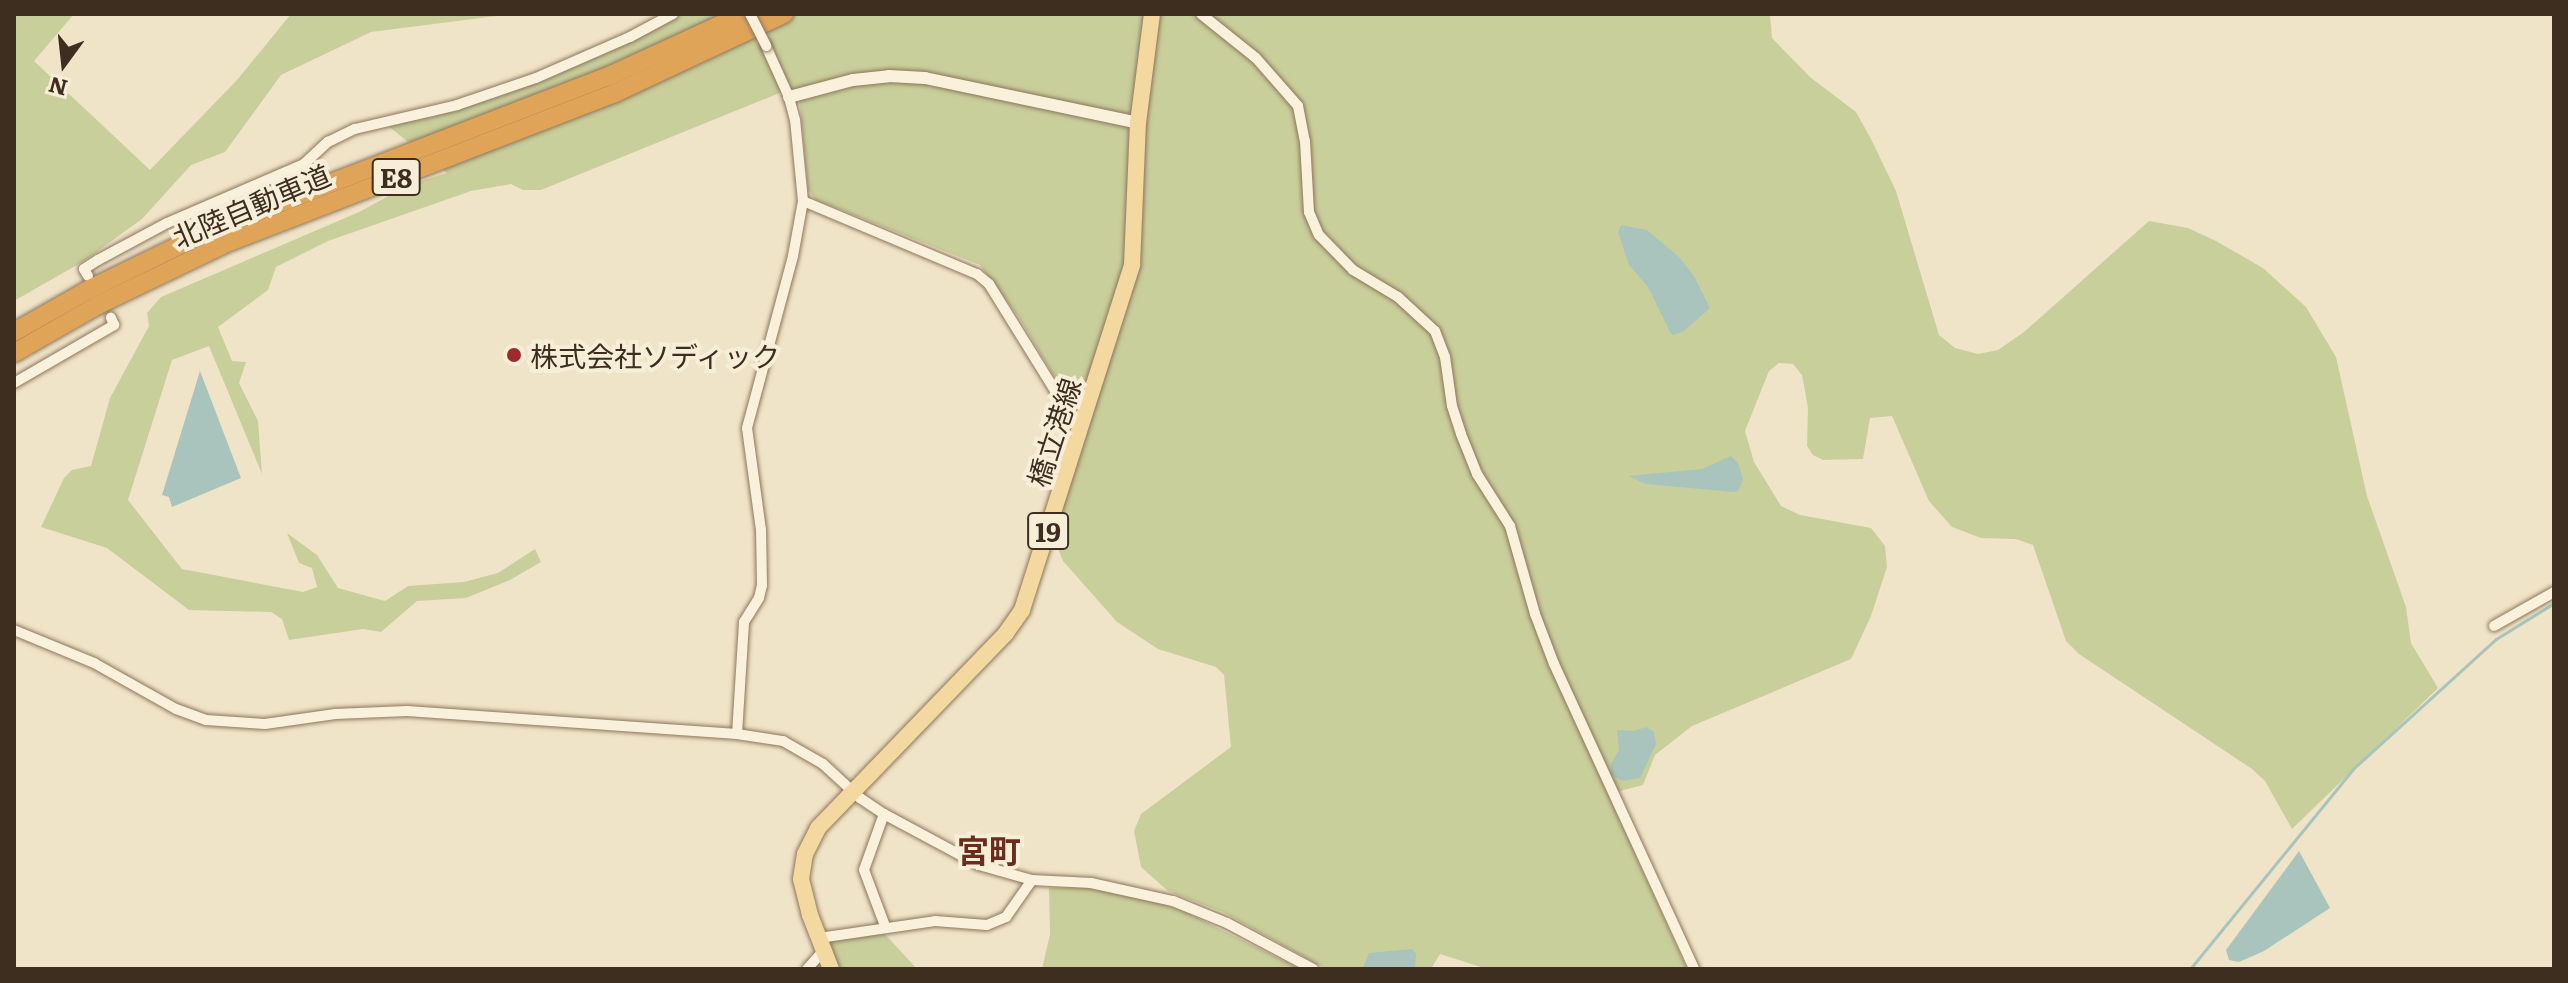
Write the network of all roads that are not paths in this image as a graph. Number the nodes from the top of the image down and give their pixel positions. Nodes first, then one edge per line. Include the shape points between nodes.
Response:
1 (673, 14) edge
2 (747, 14) edge
3 (784, 14) edge
4 (1152, 14) edge
5 (1201, 14) edge
6 (789, 97) junction
7 (1138, 123) junction
8 (803, 201) junction
9 (88, 276) dead end
10 (111, 318) dead end
11 (14, 332) edge
12 (14, 353) edge
13 (14, 383) edge
14 (1080, 431) junction
15 (2554, 592) edge
16 (2494, 626) dead end
17 (14, 630) edge
18 (737, 734) junction
19 (853, 792) junction
20 (884, 814) junction
21 (1032, 880) junction
22 (885, 926) junction
23 (822, 944) junction
24 (807, 969) edge
25 (831, 969) edge
26 (1313, 969) edge
27 (1694, 969) edge

1 - 9 street via 536,78 457,105 355,129 328,142 304,164 167,223 98,260 84,269
2 - 6 street, bridge
2 - 11 highway, 北陸自動車道 / E8 via 609,76 217,227
3 - 12 highway, 北陸自動車道 / E8 via 615,93 229,242 98,305
4 - 7 main road, 橋立港線 / 19
5 - 27 street via 1256,58 1298,106 1309,212 1319,235 1353,270 1398,297 1435,331 1461,434 1477,474 1510,526 1554,664
6 - 7 street via 853,80 925,78
6 - 8 street
7 - 14 main road, 橋立港線 / 19 via 1132,265
8 - 14 street via 977,274 997,297
8 - 18 street via 747,428 761,530 762,585 744,622
10 - 13 street via 114,325
14 - 19 main road, 橋立港線 / 19 via 1022,610
15 - 16 street
17 - 18 street via 206,720 265,724 347,712 407,711
18 - 19 street via 783,741 823,764
19 - 20 street
19 - 23 main road, 橋立港線 / 19 via 818,828 805,854 801,879
20 - 21 street via 961,857
20 - 22 street via 864,870
21 - 22 street via 1015,908 998,922
21 - 26 street via 1091,883 1173,901
22 - 23 street
23 - 24 street
23 - 25 main road, 橋立港線 / 19

